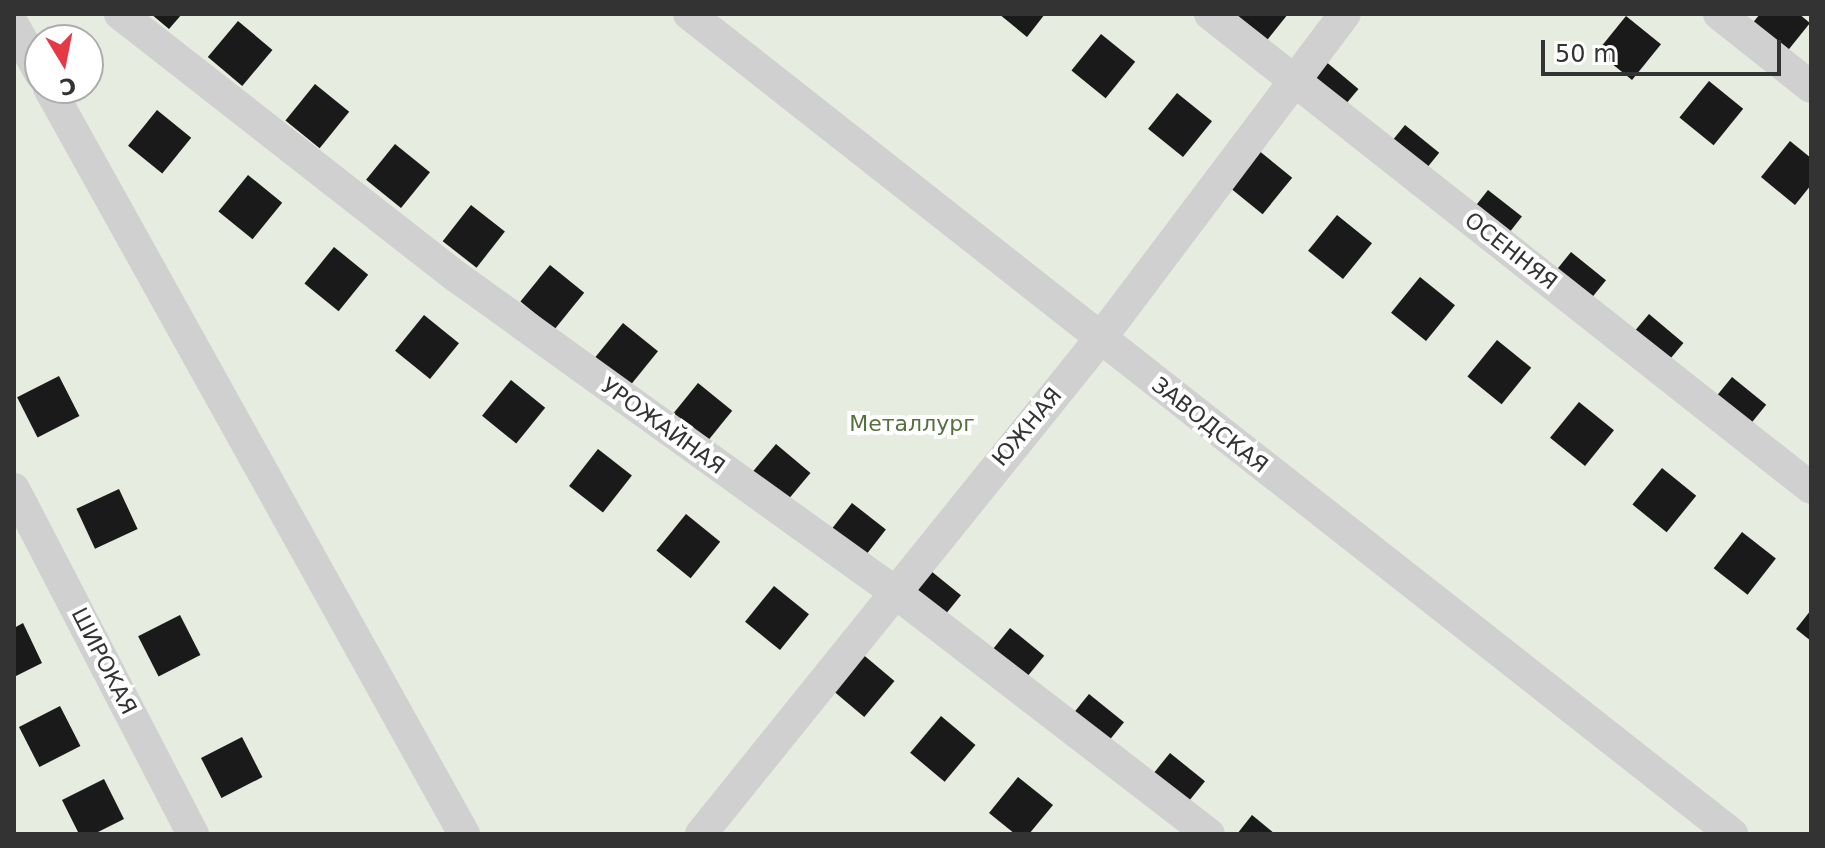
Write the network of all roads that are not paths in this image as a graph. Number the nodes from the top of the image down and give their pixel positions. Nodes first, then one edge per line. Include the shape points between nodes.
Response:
1 (120, 14) edge
2 (689, 14) edge
3 (1210, 14) edge
4 (1345, 14) edge
5 (1719, 14) edge
6 (14, 26) edge
7 (24, 44) edge
8 (1294, 80) junction
9 (1811, 87) edge
10 (58, 104) edge
11 (1100, 339) junction
12 (1811, 488) edge
13 (14, 489) edge
14 (892, 590) junction
15 (193, 834) edge
16 (464, 834) edge
17 (701, 834) edge
18 (1209, 834) edge
19 (1732, 834) edge

1 - 14 street, УРОЖАЙНАЯ via 457,277
2 - 11 street, ЗАВОДСКАЯ
3 - 8 street, ОСЕННЯЯ
4 - 8 street, ЮЖНАЯ
5 - 9 street
6 - 7 street
8 - 11 street, ЮЖНАЯ
8 - 12 street, ОСЕННЯЯ
10 - 16 street
11 - 14 street, ЮЖНАЯ
11 - 19 street, ЗАВОДСКАЯ
13 - 15 street, ШИРОКАЯ
14 - 17 street, ЮЖНАЯ
14 - 18 street, УРОЖАЙНАЯ

